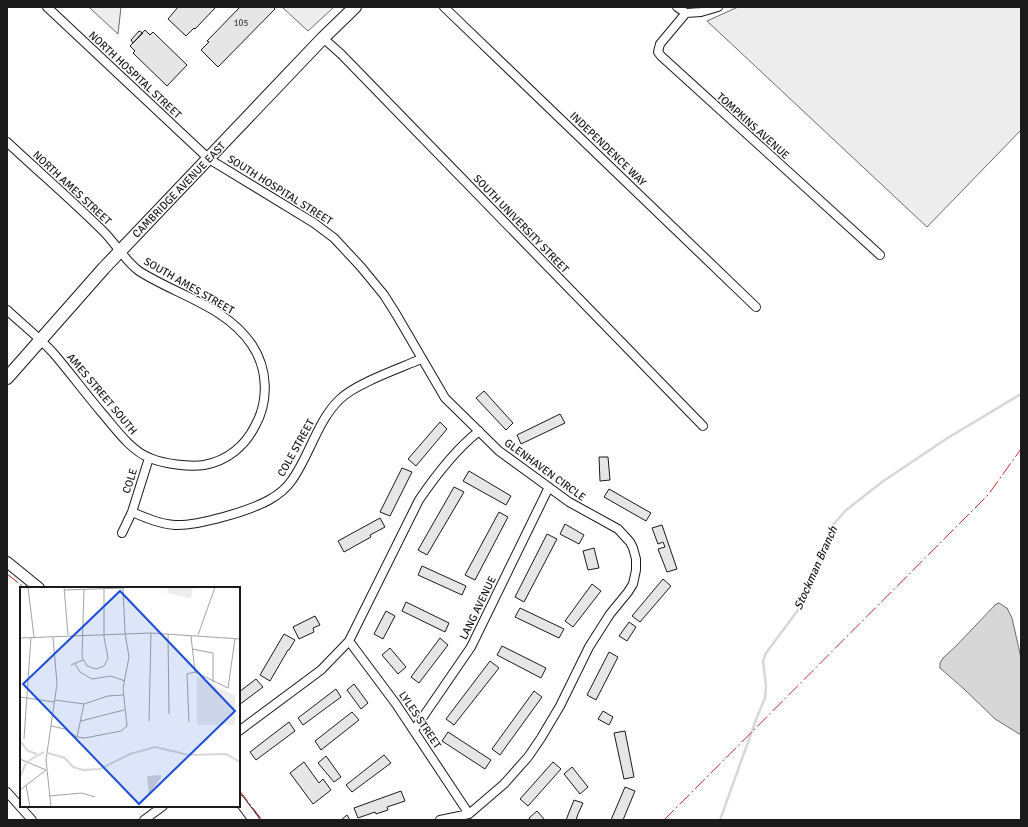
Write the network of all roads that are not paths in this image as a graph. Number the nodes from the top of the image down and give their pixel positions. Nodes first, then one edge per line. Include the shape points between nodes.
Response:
1 (47, 7) edge
2 (355, 7) edge
3 (444, 7) edge
4 (677, 7) edge
5 (718, 7) edge
6 (686, 13) junction
7 (323, 38) junction
8 (7, 142) edge
9 (209, 159) junction
10 (121, 251) junction
11 (880, 255) dead end
12 (756, 307) dead end
13 (7, 310) edge
14 (40, 340) junction
15 (421, 359) junction
16 (7, 378) edge
17 (703, 426) dead end
18 (478, 431) junction
19 (149, 458) junction
20 (549, 487) junction
21 (132, 512) junction
22 (122, 533) dead end
23 (7, 562) edge
24 (38, 587) edge
25 (349, 641) junction
26 (414, 730) junction
27 (240, 731) edge
28 (7, 792) edge
29 (240, 801) edge
30 (20, 807) edge
31 (20, 807) edge
32 (162, 807) edge
33 (469, 814) junction
34 (32, 820) edge
35 (144, 820) edge
36 (254, 820) edge
37 (440, 820) edge

1 - 9 street, NORTH HOSPITAL STREET
2 - 7 main road, CAMBRIDGE AVENUE EAST
3 - 12 street, INDEPENDENCE WAY
4 - 6 street
5 - 6 street
6 - 11 street, TOMPKINS AVENUE via 660,44 658,52 661,56
7 - 9 main road, CAMBRIDGE AVENUE EAST
7 - 17 street, SOUTH UNIVERSITY STREET
8 - 10 street, NORTH AMES STREET
9 - 10 main road, CAMBRIDGE AVENUE EAST
9 - 15 street, SOUTH HOSPITAL STREET via 334,238 384,295
10 - 14 main road, CAMBRIDGE AVENUE EAST
10 - 19 street, SOUTH AMES STREET via 137,270 212,309 234,326 252,345 260,360 264,377 264,400 257,422 246,440 231,454 215,462 197,466
13 - 14 street, AMES STREET SOUTH
14 - 16 main road, CAMBRIDGE AVENUE EAST
14 - 19 street, AMES STREET SOUTH via 129,443
15 - 18 street, SOUTH HOSPITAL STREET via 445,398
15 - 21 street, COLE STREET via 357,387 340,399 326,417 292,480 269,500 188,525 162,523
18 - 20 street, GLENHAVEN CIRCLE via 499,451
18 - 25 street via 463,444 419,500
19 - 21 street, COLE
20 - 26 street, LANG AVENUE via 471,647
20 - 33 street, GLENHAVEN CIRCLE via 569,502 622,533 630,542 636,559 636,570 628,592 589,647 560,706 537,744 504,784
21 - 22 street
23 - 24 street
25 - 26 street, LYLES STREET
25 - 27 street via 321,670
26 - 33 street, LYLES STREET
28 - 31 street
29 - 36 street
30 - 34 street
32 - 35 street
33 - 37 street, GLENHAVEN CIRCLE

